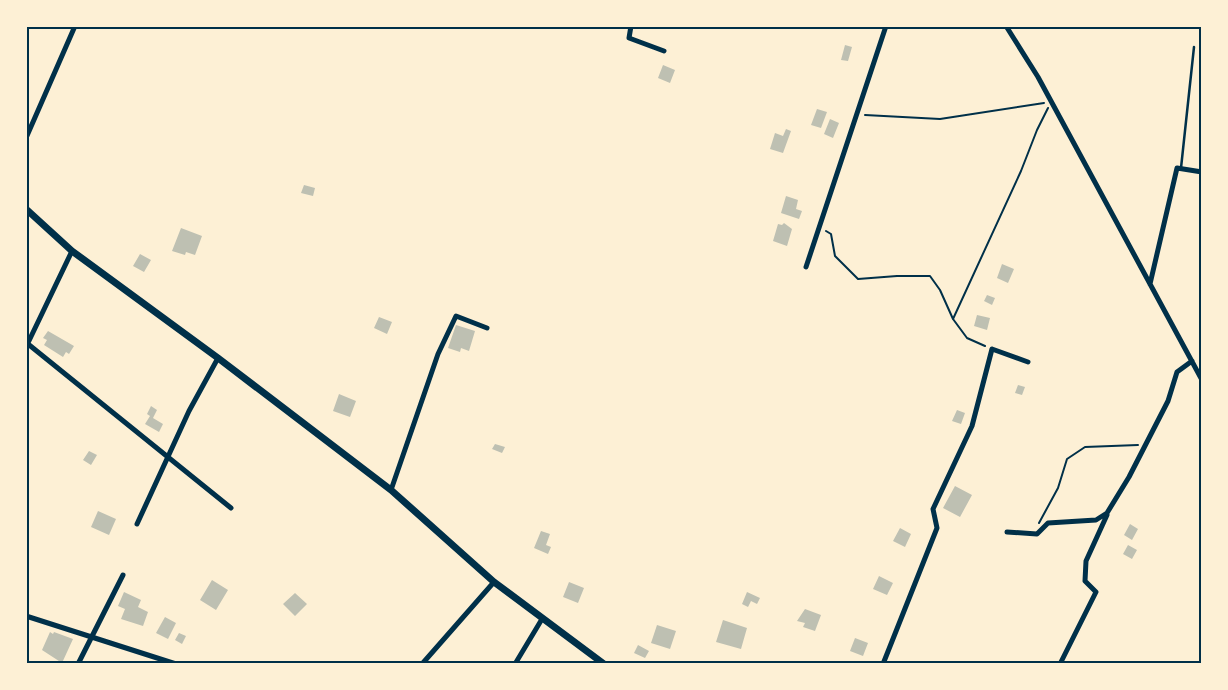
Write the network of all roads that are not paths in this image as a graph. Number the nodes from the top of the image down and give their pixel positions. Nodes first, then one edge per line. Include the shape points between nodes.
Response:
1 (75, 26) edge
2 (631, 26) edge
3 (886, 26) edge
4 (1006, 26) edge
5 (1194, 47) dead end
6 (664, 51) dead end
7 (26, 138) edge
8 (1181, 168) junction
9 (1202, 172) edge
10 (26, 209) edge
11 (72, 251) junction
12 (806, 267) dead end
13 (1150, 284) junction
14 (487, 328) dead end
15 (27, 346) edge
16 (218, 358) junction
17 (1192, 361) junction
18 (1028, 362) dead end
19 (1202, 380) edge
20 (167, 457) junction
21 (391, 490) junction
22 (231, 508) dead end
23 (1107, 513) junction
24 (137, 524) dead end
25 (1007, 532) dead end
26 (123, 575) dead end
27 (494, 582) junction
28 (26, 616) edge
29 (542, 619) junction
30 (91, 637) junction
31 (78, 664) edge
32 (176, 664) edge
33 (422, 664) edge
34 (515, 664) edge
35 (604, 664) edge
36 (883, 664) edge
37 (1060, 664) edge

1 - 7 street
2 - 6 street via 629,38
3 - 12 street
4 - 13 street
5 - 8 lane
8 - 9 street
8 - 13 street via 1177,168
10 - 11 main road
11 - 15 street
11 - 16 main road
13 - 17 street
14 - 21 street via 456,316 438,354
15 - 20 street
16 - 20 street
16 - 21 main road
17 - 19 street
17 - 23 street via 1177,372 1168,401
18 - 36 street via 992,349 972,426 934,509 937,528
20 - 22 street
20 - 24 street
21 - 27 main road
23 - 25 street via 1096,520 1048,523 1036,534
23 - 37 street via 1086,561 1085,581 1096,592
26 - 30 street
27 - 29 main road
27 - 33 street
28 - 30 street
29 - 34 street
29 - 35 main road
30 - 31 street
30 - 32 street

